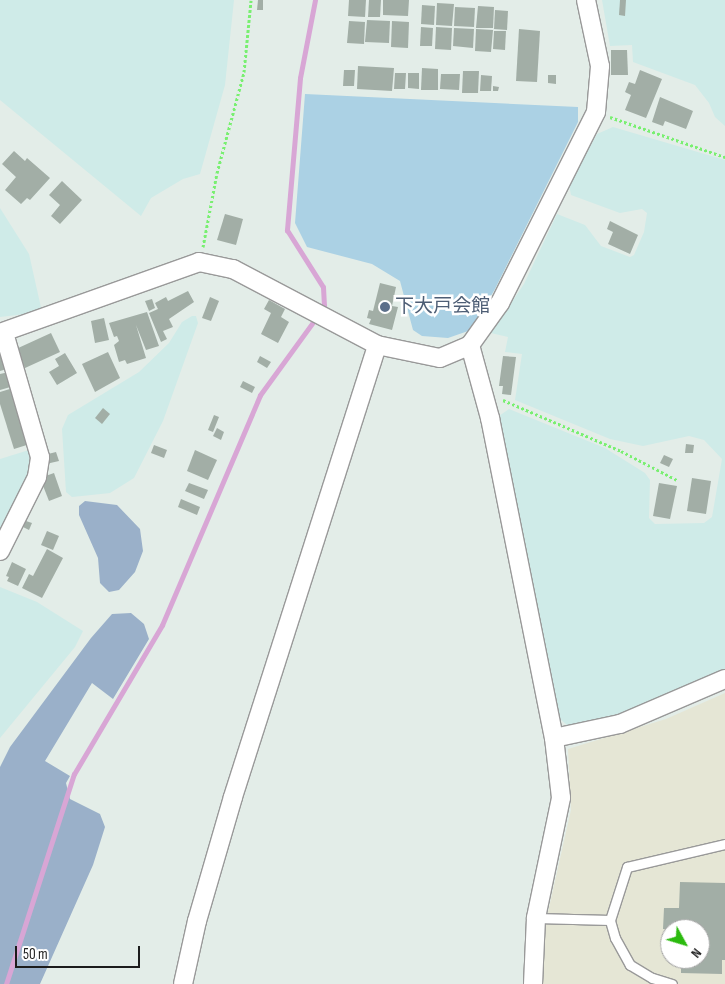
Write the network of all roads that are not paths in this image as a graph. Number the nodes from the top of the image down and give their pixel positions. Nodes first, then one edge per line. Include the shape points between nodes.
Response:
1 (586, 0) edge
2 (2, 333) edge
3 (377, 345) junction
4 (470, 345) junction
5 (0, 551) edge
6 (725, 679) edge
7 (554, 738) junction
8 (725, 844) edge
9 (536, 918) junction
10 (610, 920) junction
11 (183, 984) edge
12 (533, 984) edge
13 (672, 984) edge

1 - 4 street via 600,66 596,112 500,303
2 - 3 street via 199,262 233,269
2 - 5 street via 40,457 37,477
3 - 4 street via 440,358
3 - 11 street via 233,797 197,921
4 - 7 street via 483,391
6 - 7 street via 620,724
7 - 9 street via 562,798
8 - 10 lane via 626,867
9 - 10 lane
9 - 12 street
10 - 13 lane via 630,965 652,978

